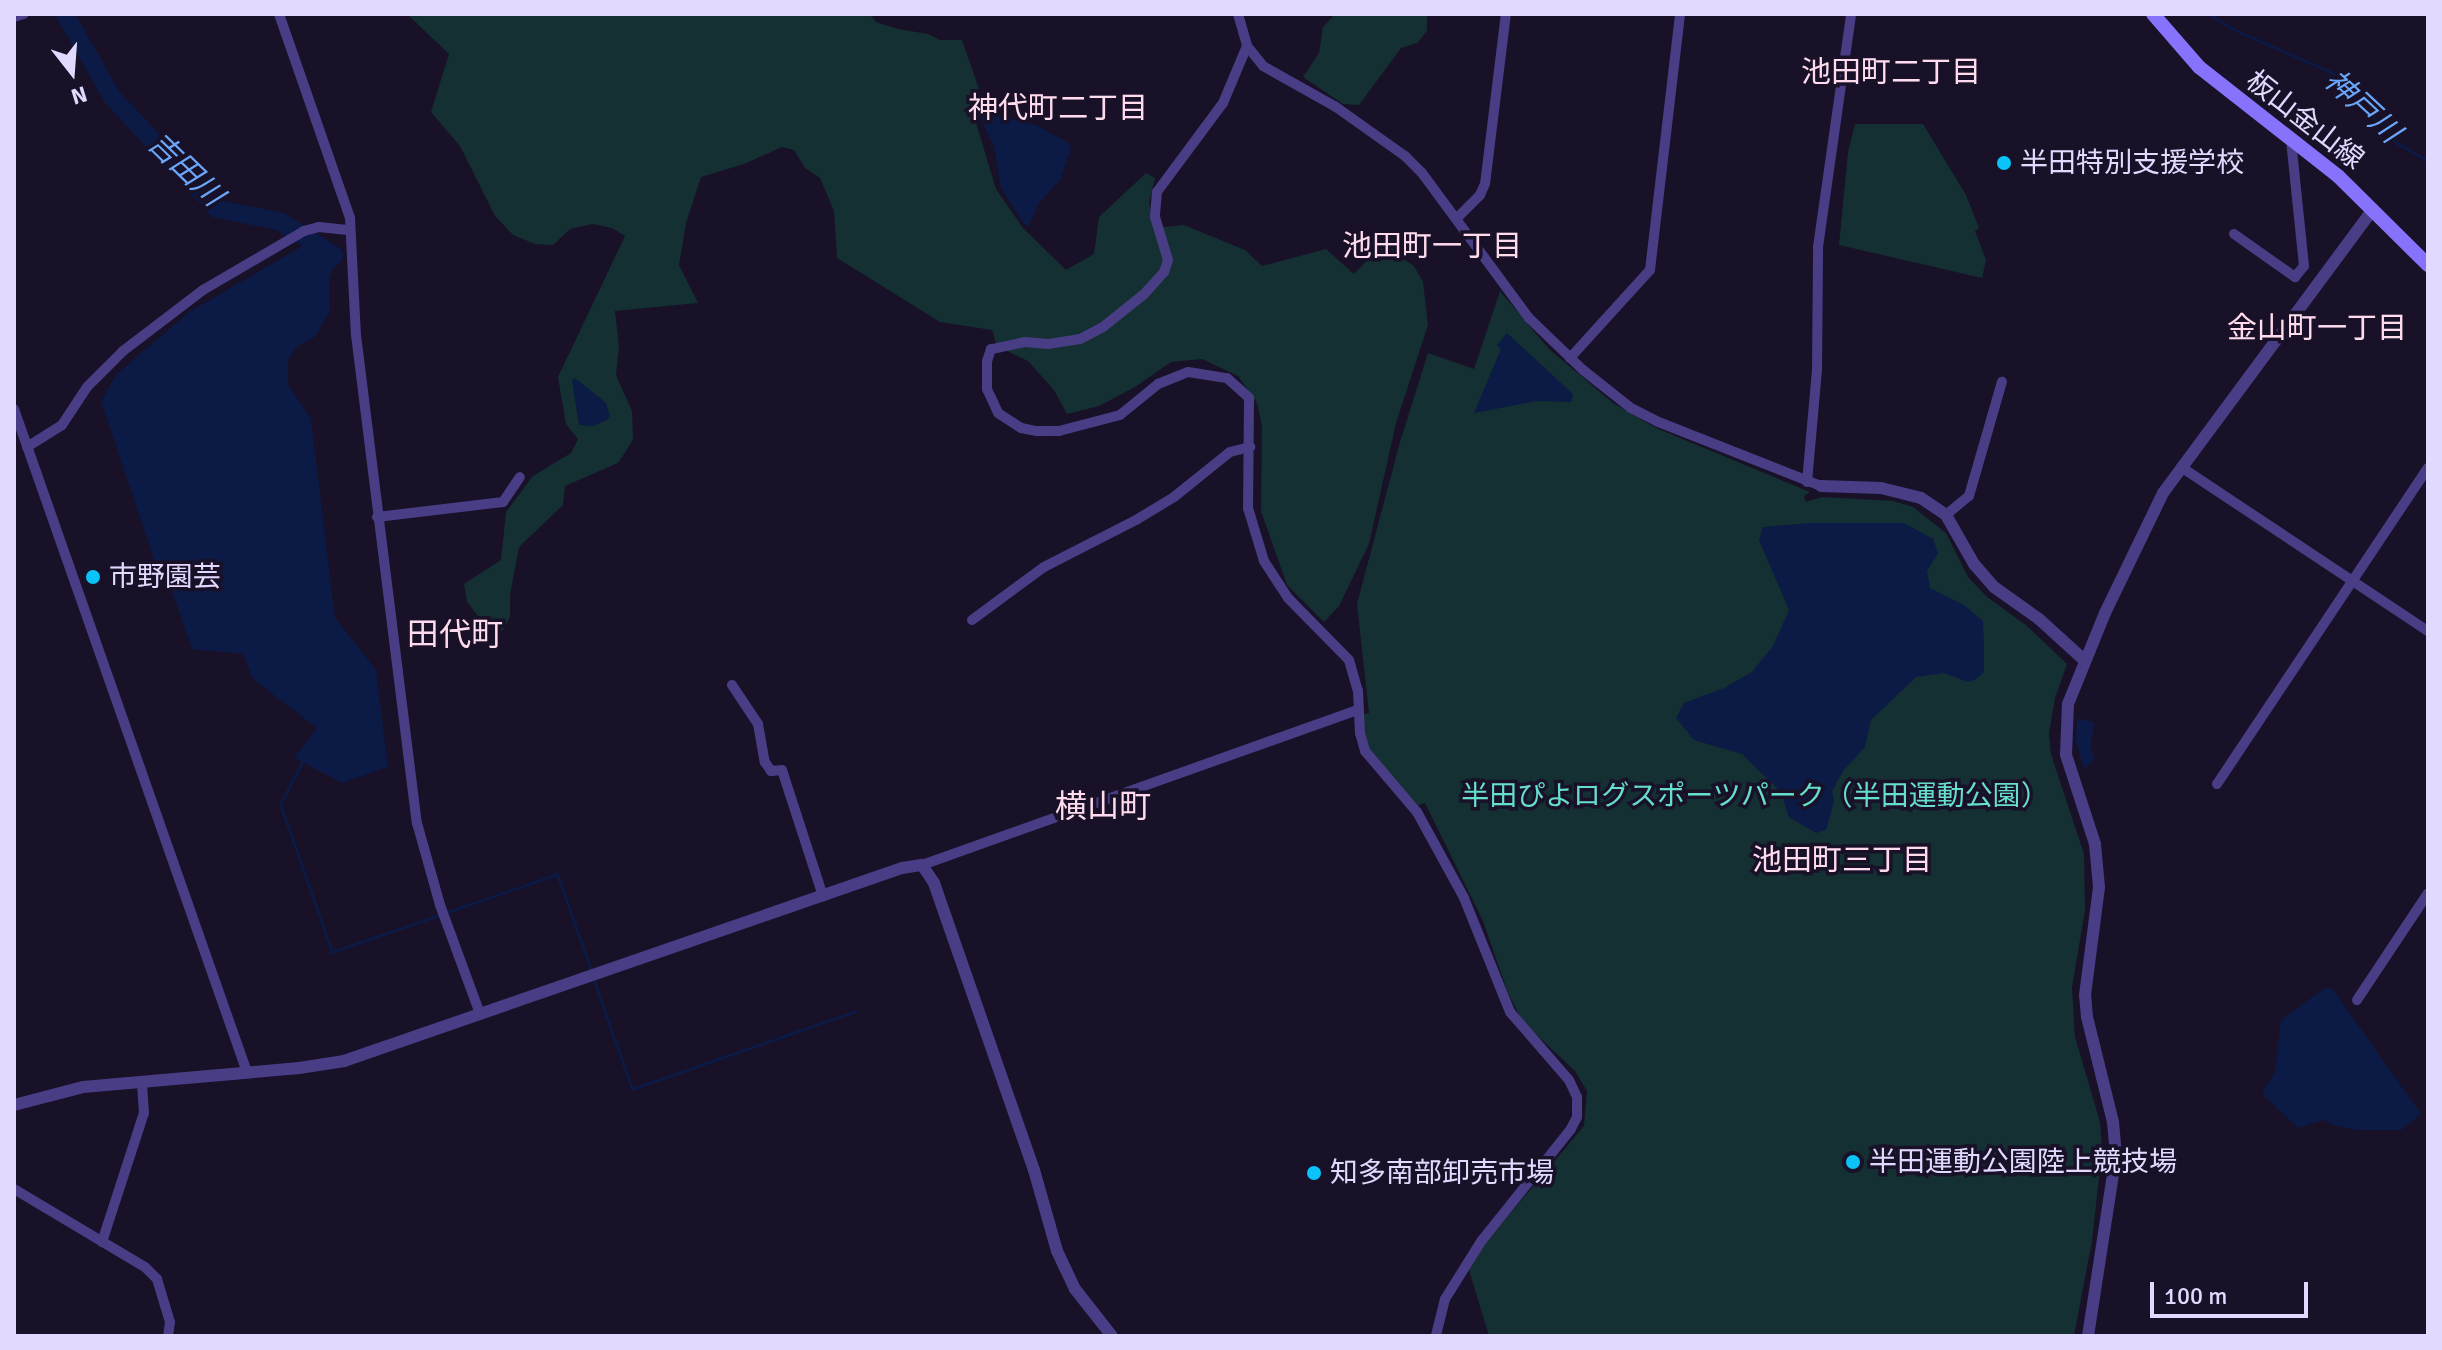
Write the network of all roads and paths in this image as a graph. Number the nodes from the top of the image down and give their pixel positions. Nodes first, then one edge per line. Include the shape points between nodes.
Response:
1 (24, 14) edge
2 (279, 14) edge
3 (1238, 14) edge
4 (1506, 14) edge
5 (1680, 14) edge
6 (1851, 14) edge
7 (2153, 14) edge
8 (14, 17) edge
9 (1247, 46) junction
10 (2291, 140) junction
11 (2373, 209) junction
12 (1457, 218) junction
13 (350, 230) junction
14 (2234, 234) dead end
15 (2428, 265) edge
16 (1570, 358) junction
17 (2002, 382) dead end
18 (14, 409) edge
19 (27, 447) junction
20 (1250, 447) junction
21 (2181, 467) junction
22 (2428, 468) edge
23 (520, 477) dead end
24 (1807, 482) junction
25 (1821, 486) joint
26 (1946, 515) junction
27 (377, 517) junction
28 (2352, 580) junction
29 (972, 620) dead end
30 (2428, 631) edge
31 (2084, 660) junction
32 (732, 685) dead end
33 (1358, 710) junction
34 (2217, 784) dead end
35 (922, 865) junction
36 (2428, 893) edge
37 (823, 896) junction
38 (2357, 1000) dead end
39 (480, 1014) junction
40 (247, 1072) junction
41 (142, 1081) junction
42 (14, 1105) edge
43 (14, 1189) edge
44 (102, 1242) junction
45 (168, 1336) edge
46 (1112, 1336) edge
47 (1436, 1336) edge
48 (2088, 1336) edge

1 - 8 street
2 - 13 street
3 - 9 street
4 - 12 street via 1485,184
5 - 16 street via 1650,270
6 - 24 street via 1818,247 1817,370
7 - 10 main road, 板山金山線 via 2199,67
9 - 12 street via 1263,66 1323,99 1405,156
9 - 20 street via 1223,103 1157,192 1155,217 1168,260 1164,272 1092,333 1068,343 1025,342 991,349 987,389 998,413 1021,428 1059,431 1120,415 1179,374 1217,374 1249,398
10 - 11 main road, 板山金山線
10 - 14 street via 2304,266 2295,277
11 - 15 main road, 板山金山線
11 - 21 street
12 - 16 street via 1529,318
13 - 19 street via 304,231 203,290 123,351 87,387 62,425
13 - 27 street
16 - 24 street via 1617,398 1656,421
17 - 26 street via 1969,496
18 - 19 street
19 - 40 street
20 - 29 street via 1230,452 1174,497 1044,567
20 - 33 street via 1248,508 1264,561 1288,598 1345,653 1358,691
21 - 28 street
21 - 31 street via 2149,518
22 - 28 street
23 - 27 street via 503,502
24 - 25 street
25 - 26 street via 1904,491
26 - 31 street via 1983,576
27 - 39 street via 417,823
28 - 30 street
28 - 34 street
31 - 48 street via 2068,704 2066,755 2098,860 2085,995 2116,1156
32 - 37 street via 758,724 765,762 771,771 782,770
33 - 35 street
33 - 47 street via 1365,751 1417,812 1476,924 1505,1004 1569,1080 1578,1103 1571,1129 1482,1240 1445,1299
35 - 37 street
35 - 46 street via 934,883 1057,1251 1075,1289
36 - 38 street
37 - 39 street
39 - 40 street via 344,1061
40 - 41 street
41 - 42 street via 83,1087
41 - 44 street via 144,1113
43 - 44 street
44 - 45 street via 157,1279 170,1322

